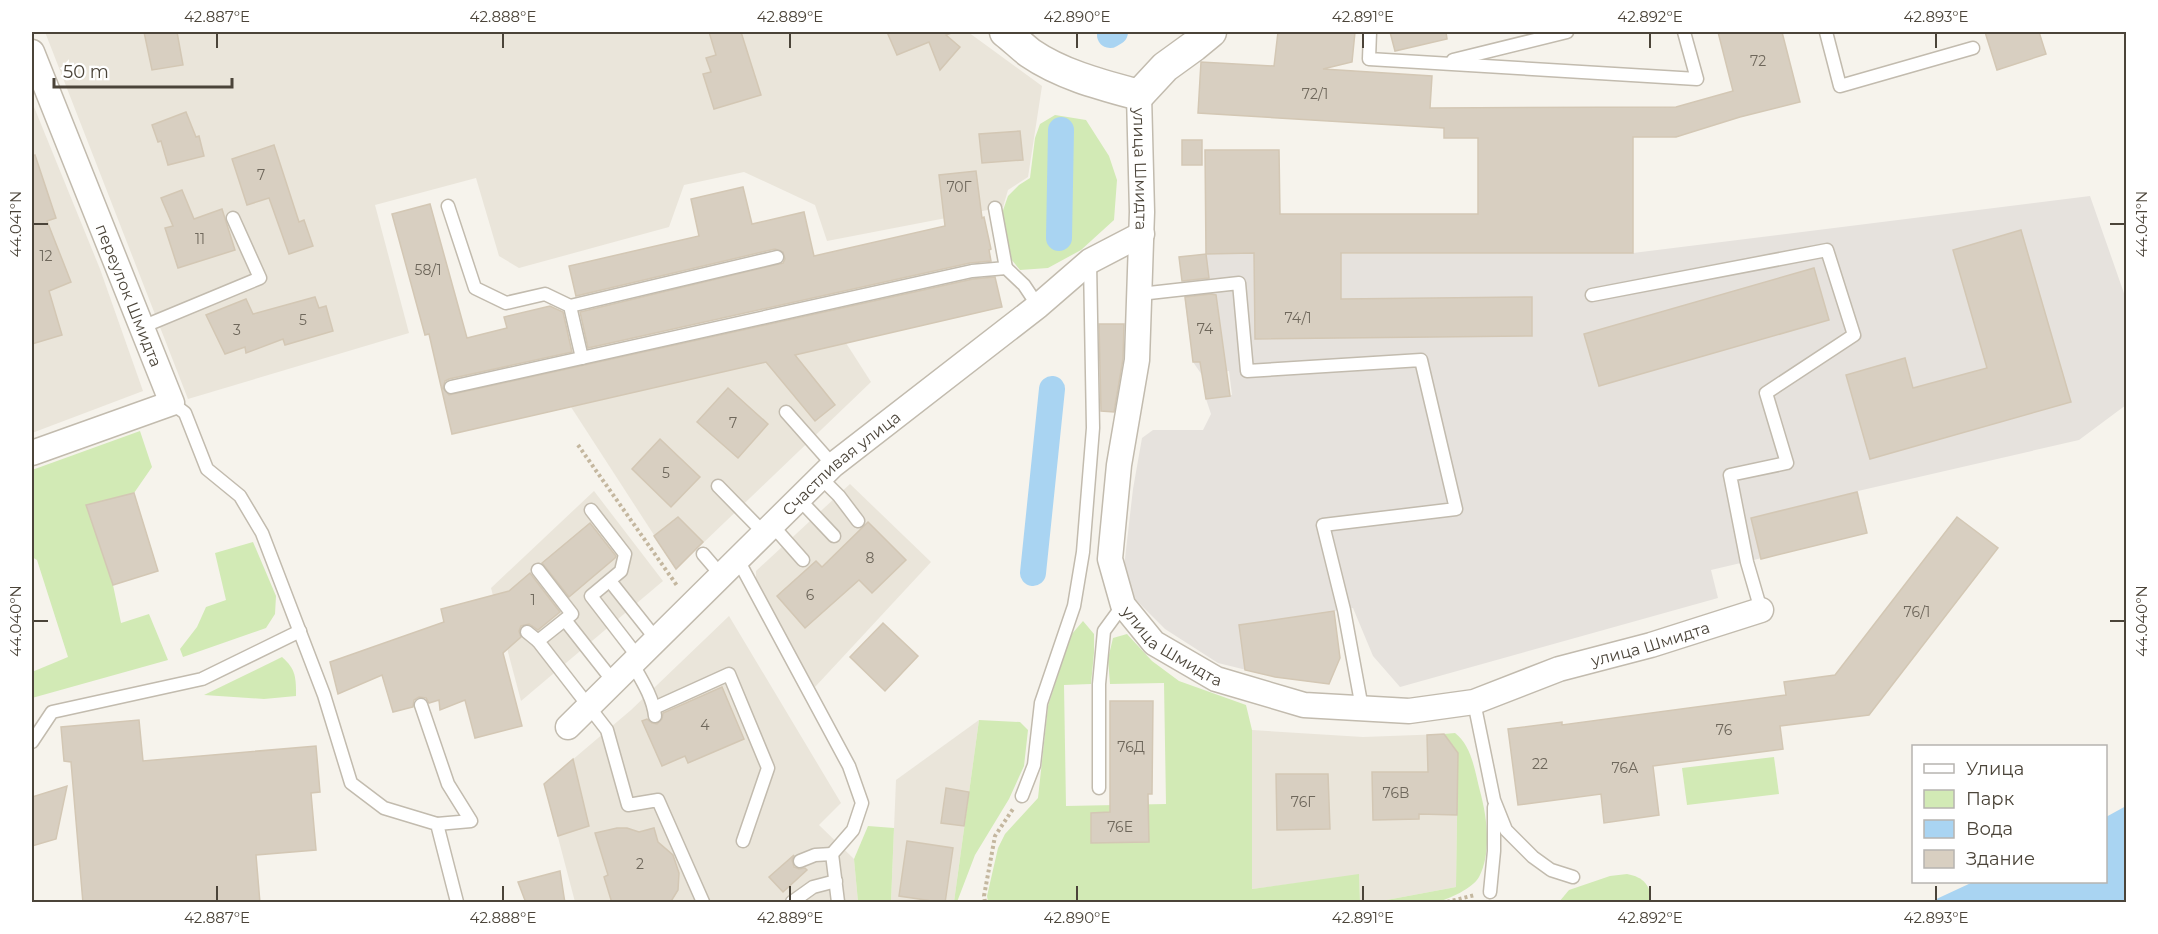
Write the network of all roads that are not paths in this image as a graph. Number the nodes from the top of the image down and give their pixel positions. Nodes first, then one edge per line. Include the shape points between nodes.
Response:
1 (1005, 32) edge
2 (1211, 32) edge
3 (1370, 32) edge
4 (1567, 32) edge
5 (1684, 32) edge
6 (1826, 32) edge
7 (1973, 48) dead end
8 (32, 52) edge
9 (1440, 63) junction
10 (1139, 95) junction
11 (448, 206) dead end
12 (995, 208) dead end
13 (233, 218) dead end
14 (1142, 234) junction
15 (777, 257) dead end
16 (1090, 261) junction
17 (1006, 268) junction
18 (1140, 294) junction
19 (1592, 295) dead end
20 (570, 306) junction
21 (1038, 306) junction
22 (142, 327) junction
23 (582, 358) junction
24 (451, 387) dead end
25 (172, 403) junction
26 (786, 412) dead end
27 (32, 453) edge
28 (827, 471) junction
29 (718, 486) dead end
30 (799, 499) junction
31 (591, 510) dead end
32 (858, 521) dead end
33 (768, 529) junction
34 (834, 536) dead end
35 (703, 554) dead end
36 (803, 560) dead end
37 (729, 566) junction
38 (538, 570) dead end
39 (610, 581) junction
40 (1123, 605) junction
41 (1761, 610) joint
42 (565, 620) junction
43 (300, 632) junction
44 (528, 632) dead end
45 (656, 639) junction
46 (537, 640) junction
47 (635, 660) junction
48 (614, 681) junction
49 (1474, 702) junction
50 (421, 705) dead end
51 (588, 707) junction
52 (1362, 708) junction
53 (568, 727) dead end
54 (32, 742) edge
55 (1099, 788) dead end
56 (1022, 796) road end
57 (1494, 800) junction
58 (437, 824) junction
59 (743, 841) dead end
60 (832, 854) junction
61 (800, 861) dead end
62 (1573, 877) dead end
63 (836, 881) junction
64 (1490, 892) road end
65 (457, 903) edge
66 (703, 903) edge
67 (792, 903) edge
68 (838, 903) edge

1 - 10 street, улица Шмидта via 1058,68 1093,83
2 - 10 street via 1165,66
3 - 9 lane via 1369,59
4 - 9 lane
5 - 9 lane via 1697,79
6 - 7 lane via 1840,86
8 - 22 street, переулок Шмидта
10 - 14 street, улица Шмидта
11 - 20 lane via 475,288 506,303 545,294
12 - 17 lane
13 - 22 lane via 260,278
14 - 16 street, Счастливая улица
14 - 18 street, улица Шмидта
15 - 20 lane
16 - 21 street, Счастливая улица
16 - 56 lane via 1093,428 1083,552 1074,606 1041,703 1034,765
17 - 21 lane
17 - 23 lane via 972,271
18 - 40 street, улица Шмидта via 1137,360 1119,465 1110,559
18 - 52 lane via 1239,283 1247,371 1421,360 1456,509 1323,525
19 - 41 lane via 1827,250 1854,335 1766,393 1787,463 1731,475 1747,561
20 - 23 lane
21 - 28 street, Счастливая улица
22 - 25 street, переулок Шмидта
23 - 24 lane
25 - 27 street
25 - 43 lane via 185,413 207,469 240,496 262,533
26 - 28 lane
28 - 30 street, Счастливая улица
28 - 32 lane
29 - 33 lane
30 - 33 street, Счастливая улица
30 - 34 lane
31 - 39 lane via 625,554 621,572
33 - 36 lane
33 - 37 street, Счастливая улица
35 - 37 lane
37 - 45 street, Счастливая улица
37 - 60 lane via 849,766 862,803 853,830
38 - 42 lane via 572,614
39 - 45 lane
39 - 47 lane via 591,596
40 - 52 street, улица Шмидта via 1155,643 1216,679 1304,705
40 - 55 lane via 1104,631
41 - 49 street, улица Шмидта via 1559,669
42 - 46 lane
42 - 48 lane
43 - 54 lane via 202,680 52,712
43 - 58 lane via 351,783 384,808
44 - 46 lane
45 - 47 street, Счастливая улица
46 - 51 lane
47 - 48 street, Счастливая улица
47 - 59 lane via 654,712 729,674 768,768
48 - 51 street, Счастливая улица
49 - 52 street, улица Шмидта via 1409,711
49 - 57 lane
50 - 58 lane via 448,784 471,820
51 - 53 street, Счастливая улица
51 - 66 lane via 608,730 627,805 658,800
57 - 62 lane via 1506,830 1533,857 1551,870
57 - 64 lane
58 - 65 lane
60 - 61 lane
60 - 63 lane
63 - 67 lane via 813,887
63 - 68 lane

